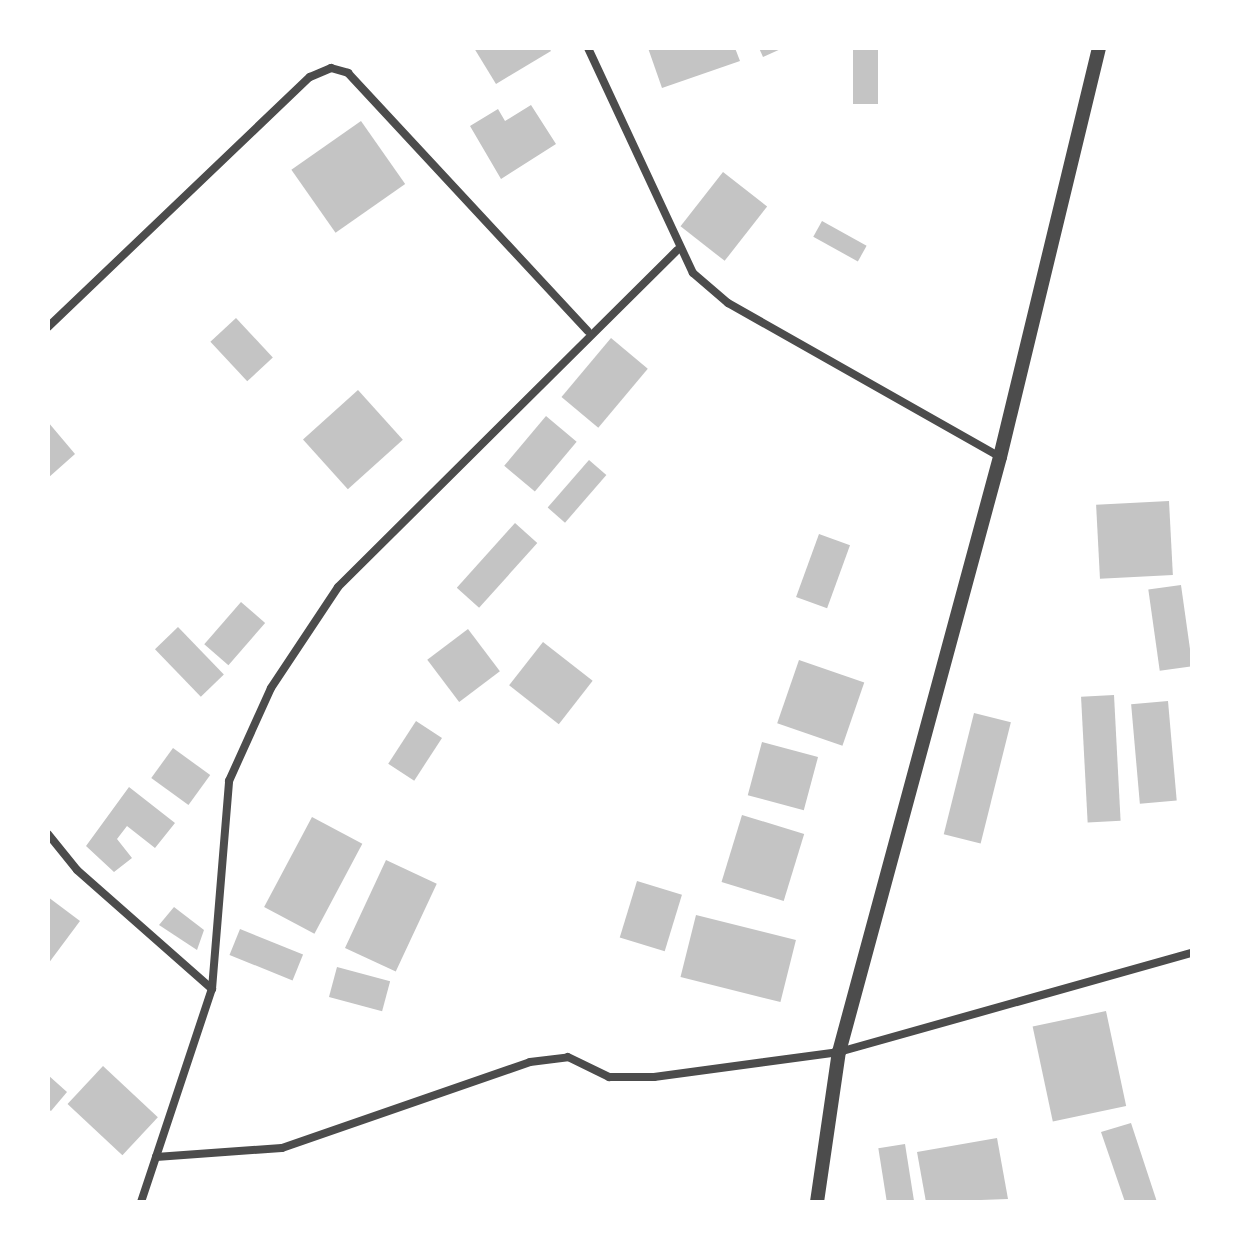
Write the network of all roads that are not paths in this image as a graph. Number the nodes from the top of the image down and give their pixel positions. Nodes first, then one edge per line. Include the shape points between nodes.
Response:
1 (588, 48) edge
2 (1099, 48) edge
3 (677, 250) junction
4 (48, 327) edge
5 (588, 331) junction
6 (1000, 457) junction
7 (48, 834) edge
8 (1192, 953) edge
9 (212, 989) junction
10 (839, 1052) junction
11 (156, 1157) junction
12 (141, 1202) edge
13 (817, 1202) edge

1 - 3 street
2 - 6 street
3 - 5 street
3 - 6 street via 728,303
4 - 5 street via 310,77 331,68 348,73
5 - 9 street via 338,587 271,688 229,781
6 - 10 street
7 - 9 street via 77,870
8 - 10 street
9 - 11 street
10 - 11 street via 654,1077 609,1077 568,1057 530,1062 282,1148
10 - 13 street
11 - 12 street

